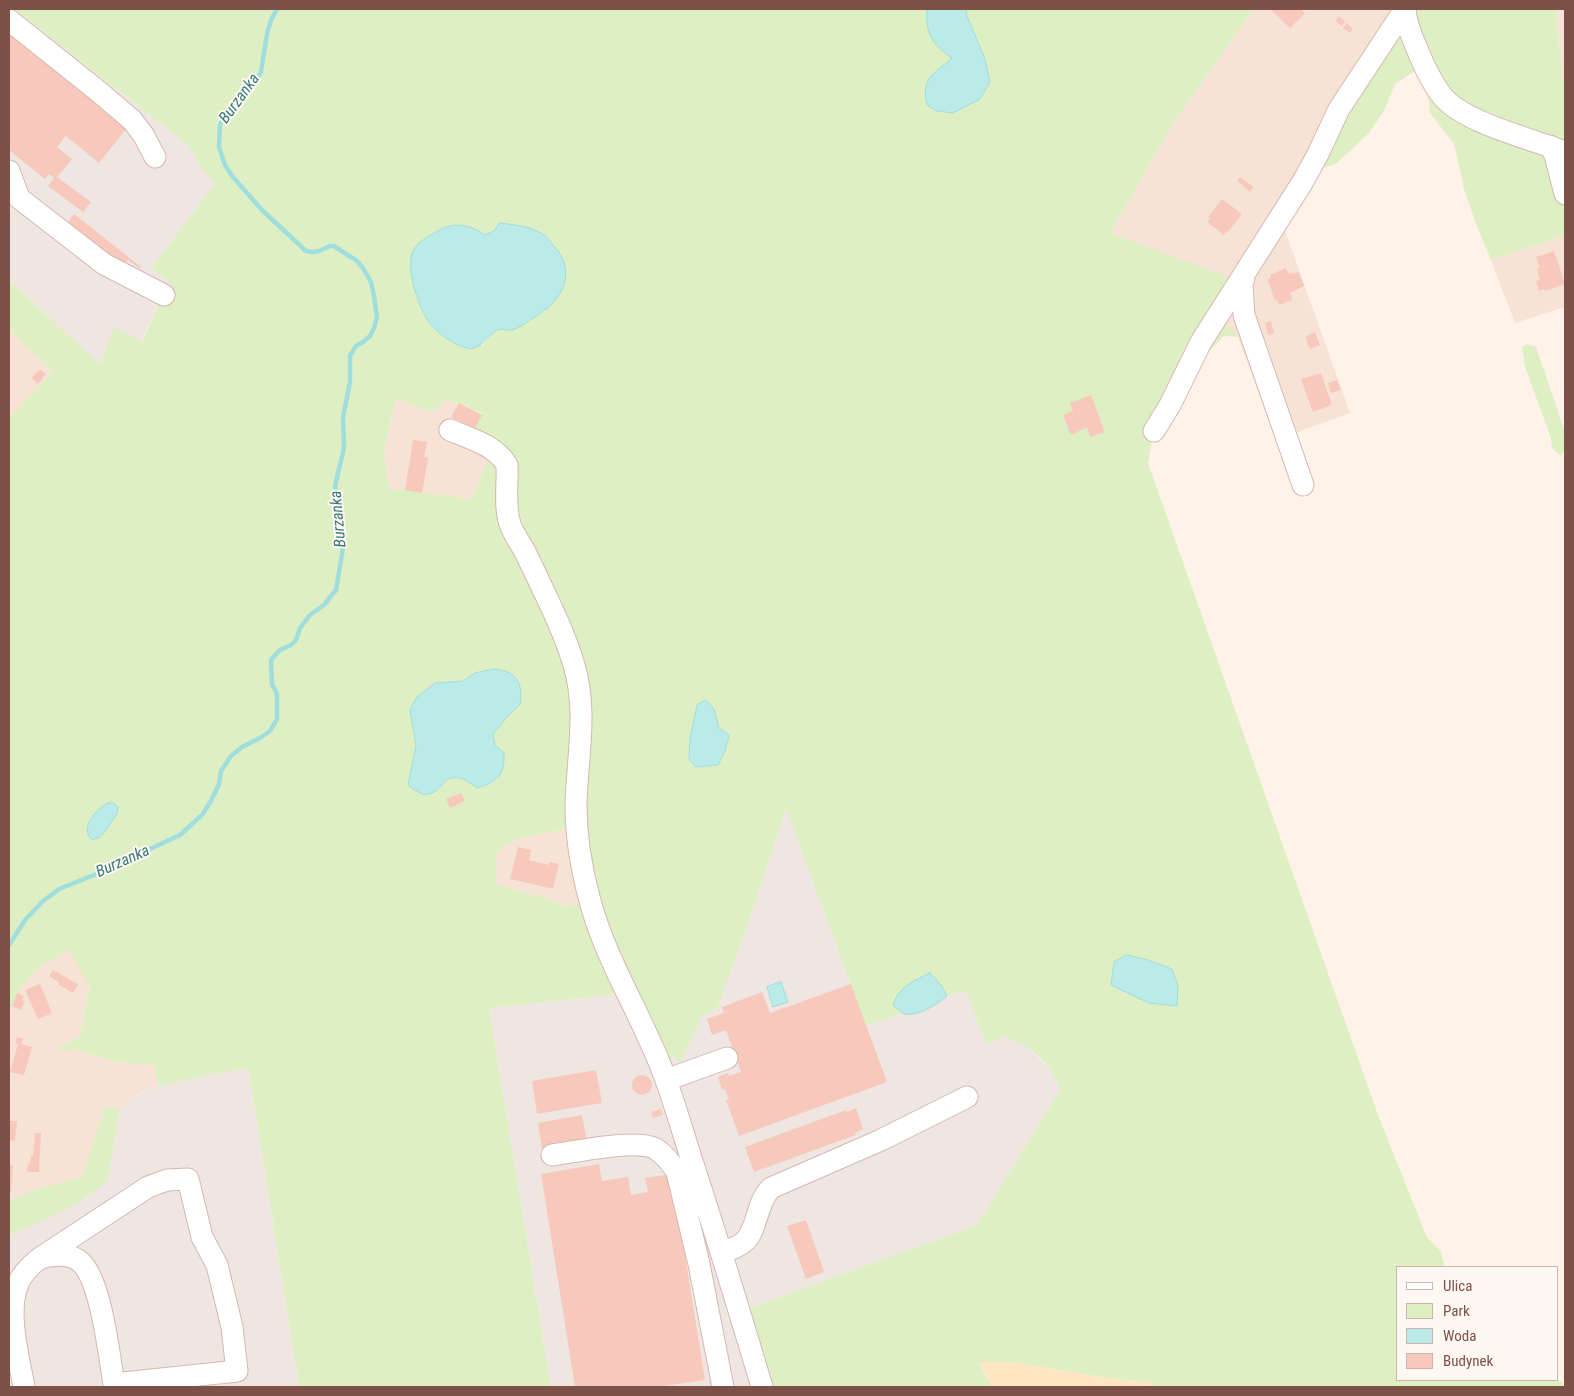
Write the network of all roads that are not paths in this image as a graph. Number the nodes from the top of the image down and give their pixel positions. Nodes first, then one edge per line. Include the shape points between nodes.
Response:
1 (1405, 9) edge
2 (9, 20) edge
3 (1557, 149) edge
4 (155, 156) dead end
5 (9, 171) edge
6 (1565, 194) edge
7 (1245, 272) junction
8 (164, 295) dead end
9 (450, 430) dead end
10 (1154, 431) dead end
11 (1303, 485) dead end
12 (727, 1058) dead end
13 (666, 1080) junction
14 (967, 1097) dead end
15 (552, 1155) dead end
16 (722, 1253) junction
17 (40, 1258) junction
18 (12, 1341) edge
19 (24, 1387) edge
20 (723, 1387) edge
21 (762, 1387) edge

1 - 3 lane via 1408,27 1426,69 1450,104 1469,116
1 - 7 lane via 1339,109 1302,183
2 - 4 lane via 132,120
3 - 6 lane via 1555,155
5 - 8 lane via 19,198 104,264
7 - 10 lane via 1201,342
7 - 11 lane via 1242,285 1244,315
9 - 13 lane via 493,449 507,465 510,524 527,554 574,666 582,730 576,803 581,863 598,930
12 - 13 lane
13 - 16 lane
14 - 16 lane via 881,1140 771,1188 762,1199 747,1239
15 - 20 lane via 639,1144 655,1149 672,1164 677,1172 699,1264
16 - 21 lane
17 - 17 lane via 60,1255 76,1259 91,1277 114,1384 237,1370 232,1327 217,1265 202,1237 188,1179 167,1180 148,1187
17 - 18 lane via 25,1271 16,1290
18 - 19 lane

